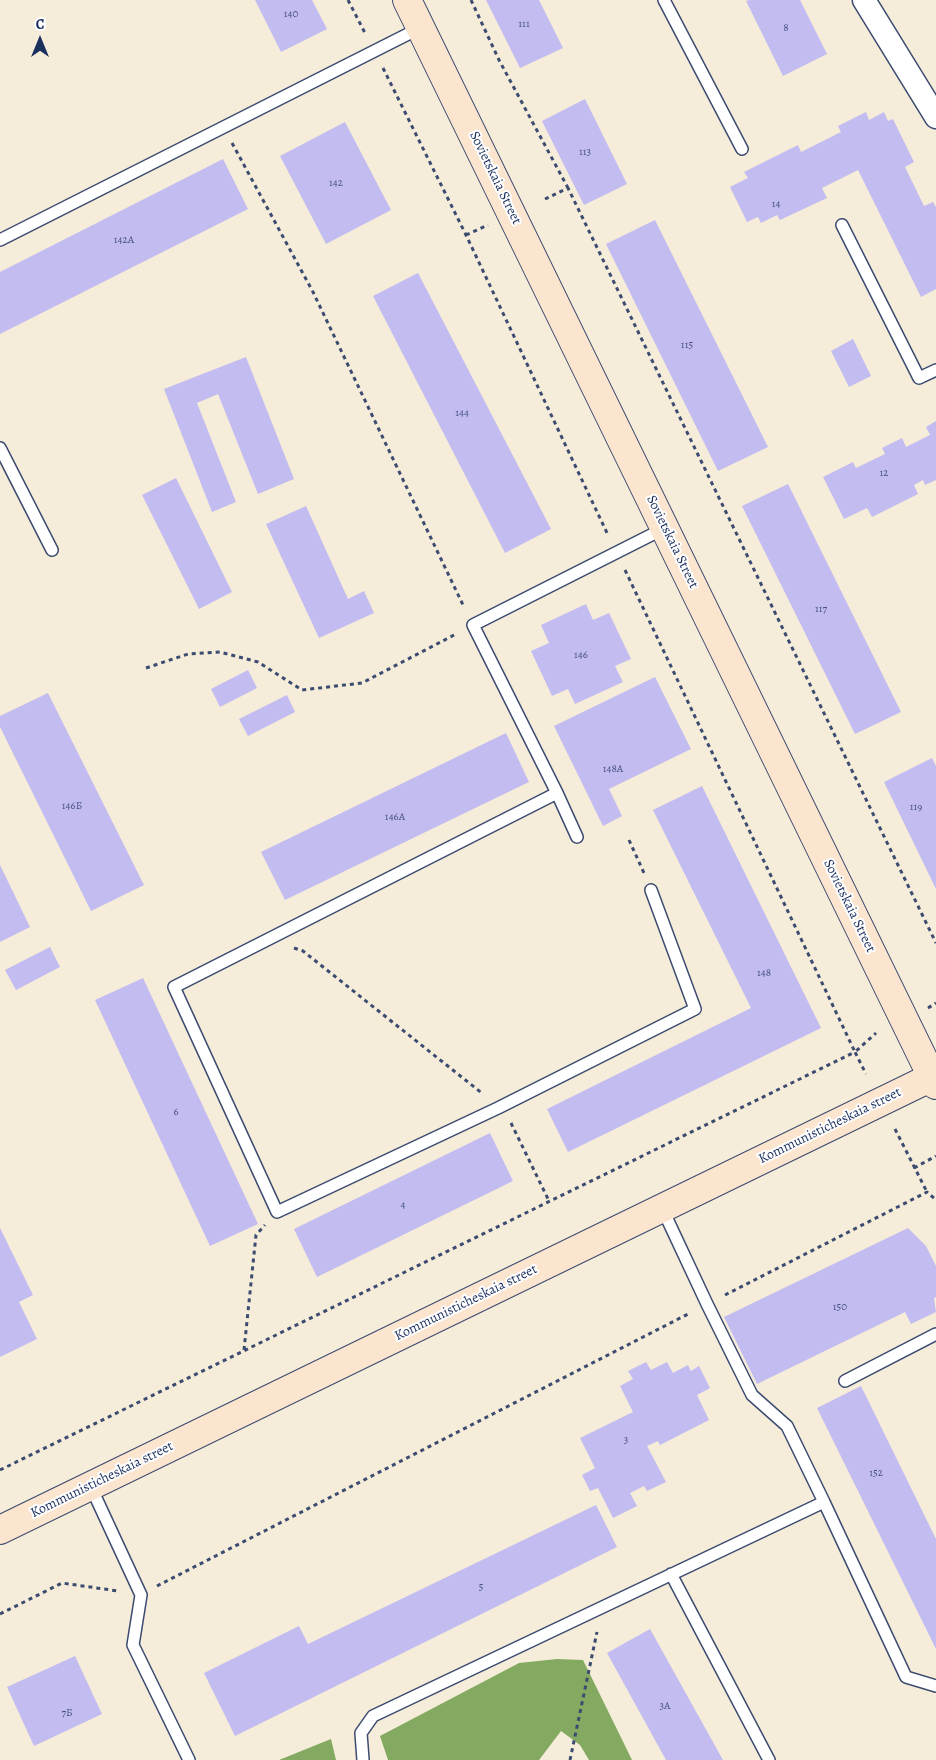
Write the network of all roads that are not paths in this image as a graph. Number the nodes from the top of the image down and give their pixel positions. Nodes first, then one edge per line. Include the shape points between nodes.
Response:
1 (407, 0) edge
2 (664, 0) edge
3 (864, 0) edge
4 (421, 28) junction
5 (936, 117) edge
6 (742, 149) dead end
7 (842, 225) dead end
8 (0, 240) edge
9 (936, 370) edge
10 (0, 448) edge
11 (665, 528) junction
12 (52, 550) dead end
13 (557, 793) junction
14 (577, 837) dead end
15 (651, 890) road end
16 (935, 1079) edge
17 (662, 1208) junction
18 (936, 1334) edge
19 (845, 1381) dead end
20 (90, 1485) junction
21 (824, 1502) junction
22 (0, 1530) edge
23 (671, 1574) junction
24 (936, 1686) edge
25 (189, 1760) edge
26 (363, 1760) edge
27 (769, 1760) edge

1 - 4 main road, Sovietskaia Street
2 - 6 lane
3 - 5 street
4 - 8 lane
4 - 11 main road, Sovietskaia Street
7 - 9 lane via 919,378
10 - 12 lane
11 - 13 lane via 473,625
11 - 16 main road, Sovietskaia Street
13 - 14 lane
13 - 15 lane via 174,987 277,1212 498,1108 695,1009
16 - 17 main road, Kommunisticheskaia street
17 - 20 main road, Kommunisticheskaia street
17 - 21 lane via 752,1396 787,1426
18 - 19 lane
20 - 22 main road, Kommunisticheskaia street
20 - 25 lane via 141,1595 133,1645
21 - 23 lane
21 - 24 lane via 906,1677
23 - 26 lane via 373,1716 361,1733
23 - 27 lane

